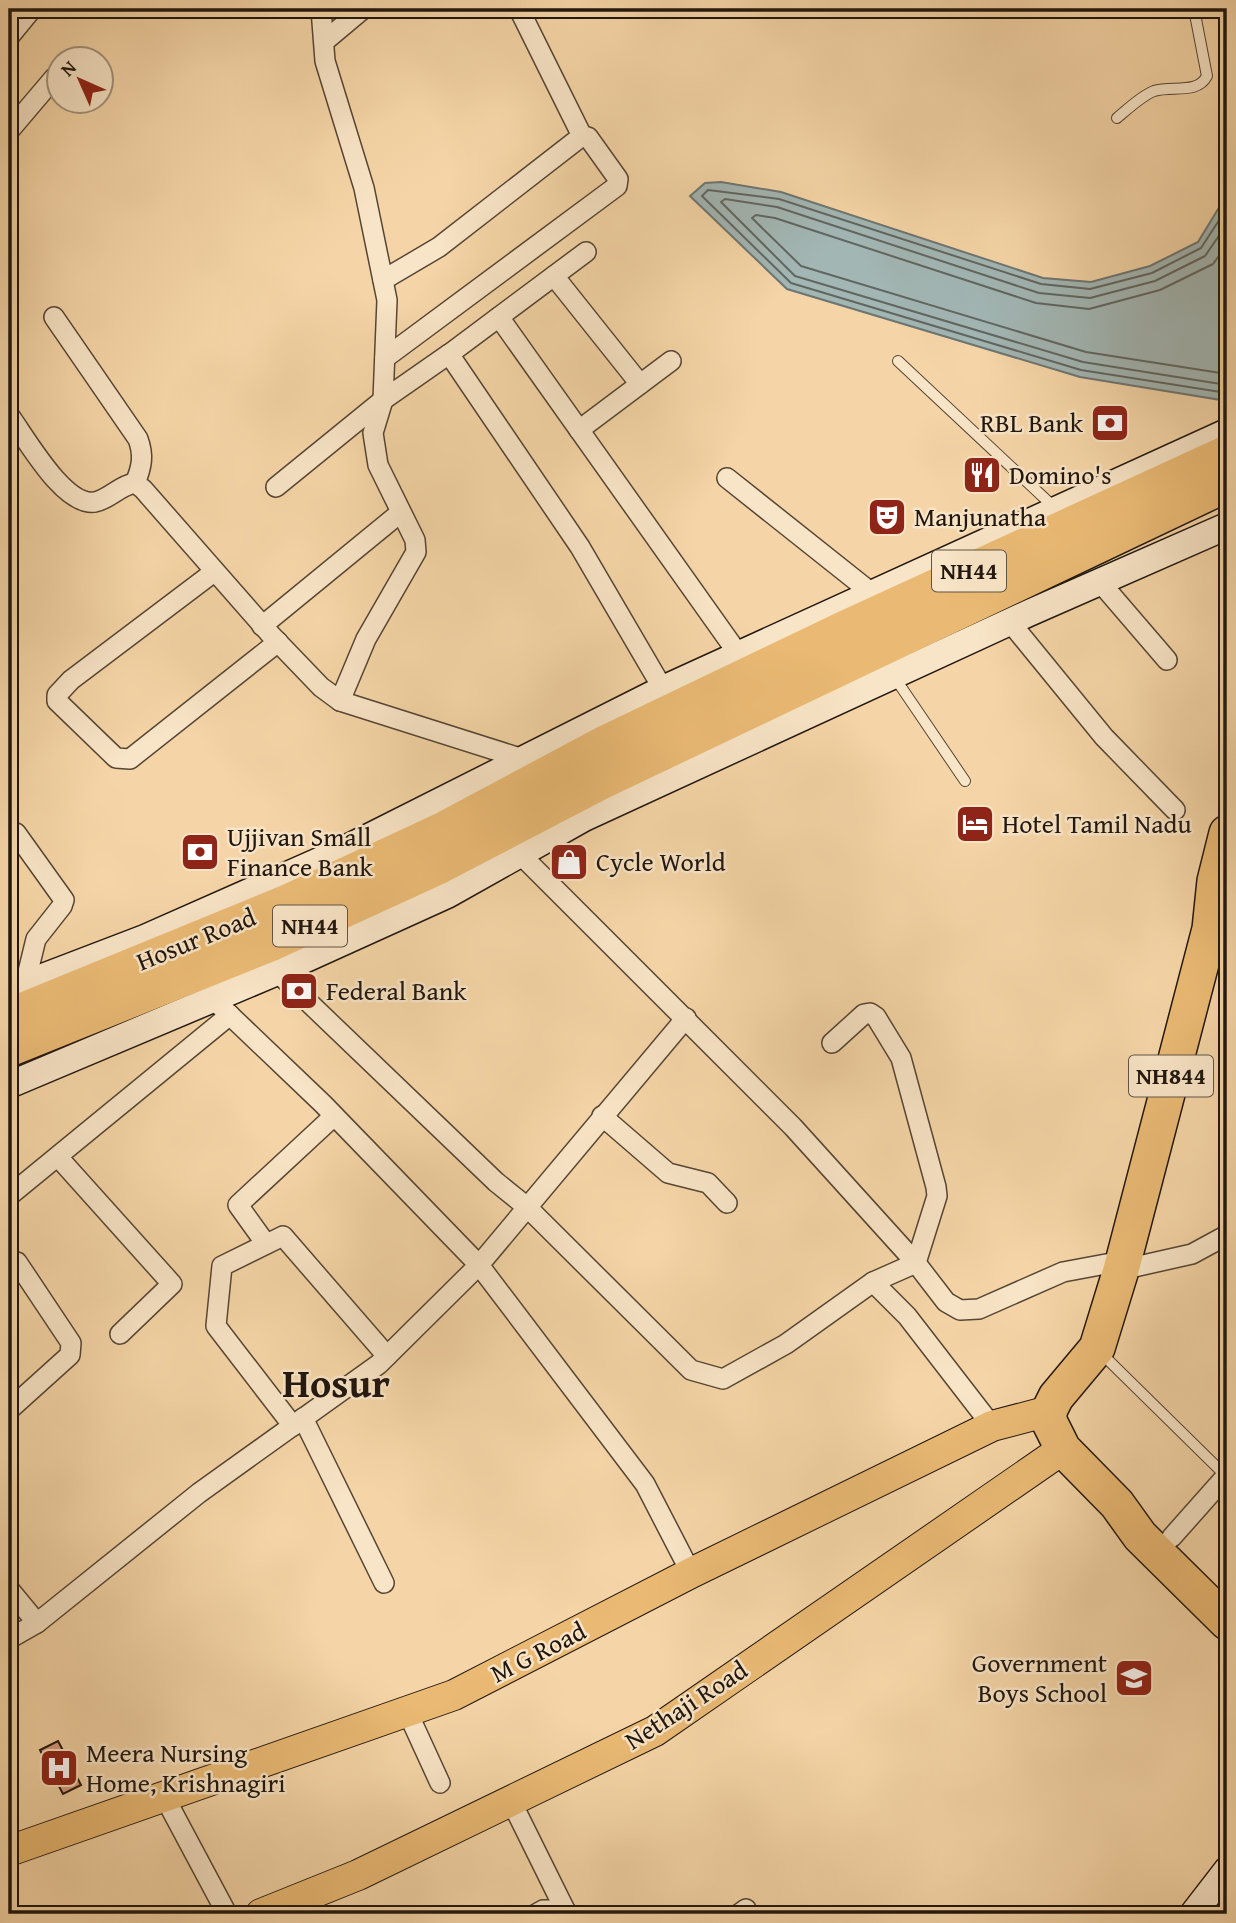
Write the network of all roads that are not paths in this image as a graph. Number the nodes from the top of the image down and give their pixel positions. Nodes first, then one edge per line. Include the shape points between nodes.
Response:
1 (32, 9) edge
2 (321, 9) edge
3 (363, 9) edge
4 (519, 9) edge
5 (1194, 9) edge
6 (9, 37) edge
7 (326, 40) junction
8 (46, 87) edge
9 (1116, 118) dead end
10 (9, 131) edge
11 (582, 136) junction
12 (586, 252) dead end
13 (554, 276) junction
14 (383, 280) junction
15 (54, 317) dead end
16 (499, 317) junction
17 (448, 355) junction
18 (385, 358) junction
19 (898, 360) dead end
20 (671, 361) dead end
21 (640, 384) junction
22 (383, 400) junction
23 (9, 415) edge
24 (579, 430) junction
25 (1227, 432) edge
26 (1227, 453) edge
27 (727, 478) dead end
28 (135, 483) junction
29 (1227, 484) edge
30 (276, 487) dead end
31 (1057, 510) junction
32 (400, 513) junction
33 (1227, 526) edge
34 (214, 572) junction
35 (1100, 582) junction
36 (873, 594) junction
37 (1010, 622) junction
38 (262, 626) junction
39 (278, 642) junction
40 (739, 655) junction
41 (1167, 660) dead end
42 (892, 675) junction
43 (663, 689) junction
44 (340, 701) junction
45 (604, 736) junction
46 (523, 759) junction
47 (965, 781) dead end
48 (608, 788) junction
49 (1175, 810) dead end
50 (1227, 832) edge
51 (16, 833) dead end
52 (520, 854) junction
53 (1219, 927) edge
54 (277, 972) junction
55 (17, 987) edge
56 (221, 1007) junction
57 (9, 1016) edge
58 (685, 1018) junction
59 (832, 1043) dead end
60 (9, 1049) edge
61 (9, 1085) edge
62 (334, 1116) junction
63 (603, 1116) junction
64 (58, 1157) junction
65 (9, 1196) edge
66 (727, 1203) dead end
67 (527, 1207) junction
68 (1227, 1236) edge
69 (266, 1244) junction
70 (17, 1262) dead end
71 (916, 1263) junction
72 (479, 1265) junction
73 (1121, 1266) junction
74 (873, 1282) junction
75 (1101, 1333) junction
76 (120, 1334) dead end
77 (387, 1356) junction
78 (9, 1410) edge
79 (1039, 1413) junction
80 (298, 1422) junction
81 (992, 1426) junction
82 (1053, 1455) junction
83 (1227, 1476) edge
84 (1156, 1536) junction
85 (691, 1573) junction
86 (384, 1583) dead end
87 (9, 1589) edge
88 (1227, 1622) edge
89 (37, 1623) junction
90 (9, 1639) edge
91 (407, 1712) junction
92 (440, 1783) dead end
93 (164, 1796) junction
94 (511, 1801) junction
95 (9, 1851) edge
96 (1227, 1870) edge
97 (567, 1912) edge
98 (227, 1914) edge
99 (261, 1914) edge
100 (536, 1914) edge
101 (1193, 1914) edge

1 - 6 street
2 - 7 street
3 - 7 street
4 - 11 street
5 - 9 lane via 1207,76 1203,82 1197,87 1150,92
7 - 14 street via 326,61 364,188
8 - 10 street
11 - 14 street via 439,247
11 - 18 street via 588,136 618,179 617,186
12 - 13 street
13 - 16 street
13 - 21 street
14 - 18 street
15 - 28 street via 138,439 142,468
16 - 17 street
16 - 24 street
17 - 22 street
17 - 43 street via 580,547
18 - 22 street
19 - 31 lane
20 - 21 street
21 - 24 street
22 - 30 street
22 - 32 street via 373,433 377,465
23 - 28 street via 62,488 82,502 97,502
24 - 40 street
25 - 31 street
26 - 45 highway, NH44
27 - 36 street
28 - 34 street
29 - 48 highway, NH44
31 - 36 street
32 - 38 street
32 - 44 street via 415,540 416,552 366,639
33 - 35 street
34 - 38 street
34 - 39 street via 71,680 57,701 116,758 130,759
35 - 37 street
35 - 41 street
36 - 40 street
37 - 42 street
37 - 49 street via 1104,737
38 - 39 street
39 - 44 street
40 - 43 street
42 - 47 lane
42 - 48 street
43 - 45 street
44 - 46 street
45 - 46 street
45 - 57 highway, Hosur Road / NH44 via 446,828 285,903
46 - 55 street via 335,854 145,938
48 - 52 street
48 - 60 highway, Hosur Road / NH44 via 270,944
50 - 53 highway, NH844 via 1215,881
51 - 55 street via 64,900 36,939
52 - 54 street via 447,895
52 - 58 street
53 - 73 highway, NH844
54 - 56 street
54 - 67 street
56 - 61 street
56 - 62 street
56 - 64 street
58 - 63 street
58 - 71 street via 793,1127
59 - 71 street via 870,1013 901,1058 937,1196
62 - 69 street via 238,1205
62 - 72 street
63 - 66 street via 668,1173 708,1183
63 - 67 street
64 - 65 street
64 - 76 street via 172,1284
67 - 72 street
67 - 74 street via 691,1370 723,1379 786,1344
68 - 73 street via 1192,1254
69 - 77 street via 283,1236
69 - 80 street via 222,1266 216,1326
70 - 78 street via 71,1343 66,1361
71 - 73 street via 946,1302 960,1310 979,1309 1063,1272
71 - 74 street
72 - 77 street
72 - 85 street via 645,1484
73 - 75 highway, NH844
74 - 81 street via 907,1316
75 - 79 highway, NH844 via 1039,1396
75 - 83 lane
77 - 80 street
79 - 81 main road, M G Road
79 - 82 highway via 1049,1421
80 - 86 street
80 - 89 street via 199,1493
81 - 85 main road, M G Road
82 - 84 highway via 1103,1517
82 - 94 main road, Nethaji Road via 655,1731
83 - 84 street
84 - 88 highway
85 - 91 main road, M G Road via 454,1695
87 - 89 street
89 - 90 street
91 - 92 street
91 - 93 main road, M G Road
93 - 95 main road, M G Road
93 - 98 street
94 - 97 street
94 - 99 main road, Nethaji Road via 358,1875
96 - 101 street
97 - 100 street via 543,1910

